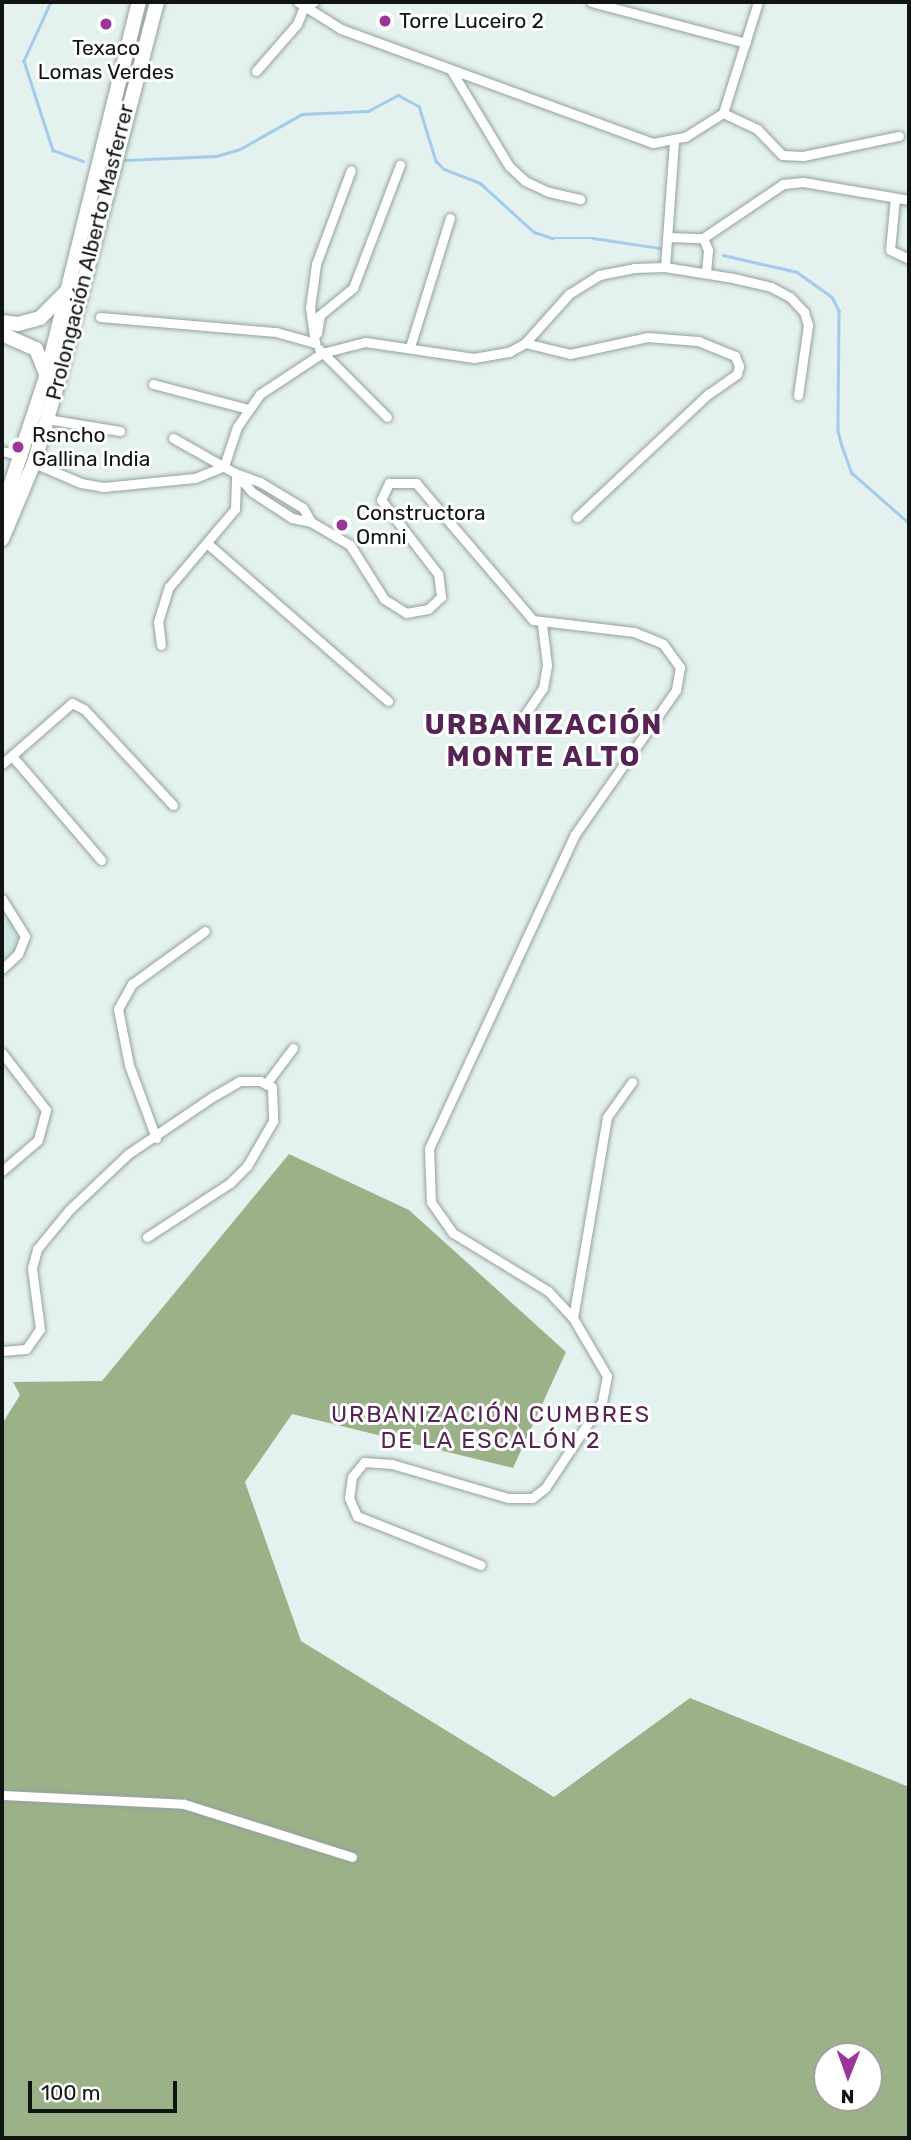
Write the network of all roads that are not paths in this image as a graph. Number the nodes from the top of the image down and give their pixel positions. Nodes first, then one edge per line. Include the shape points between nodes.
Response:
1 (139, 2) edge
2 (157, 2) edge
3 (314, 2) edge
4 (591, 2) edge
5 (758, 2) edge
6 (301, 4) edge
7 (746, 43) junction
8 (452, 70) junction
9 (256, 71) dead end
10 (723, 113) junction
11 (900, 136) dead end
12 (674, 142) junction
13 (400, 165) dead end
14 (351, 170) dead end
15 (895, 198) junction
16 (580, 199) dead end
17 (909, 200) edge
18 (450, 218) dead end
19 (667, 237) junction
20 (703, 238) junction
21 (909, 259) edge
22 (665, 267) junction
23 (706, 273) junction
24 (68, 290) junction
25 (100, 317) dead end
26 (2, 322) edge
27 (2, 334) edge
28 (315, 343) junction
29 (525, 343) junction
30 (410, 347) junction
31 (322, 353) junction
32 (46, 377) junction
33 (153, 384) dead end
34 (798, 395) dead end
35 (248, 409) junction
36 (387, 417) dead end
37 (47, 419) junction
38 (120, 431) dead end
39 (173, 438) dead end
40 (2, 451) edge
41 (28, 459) junction
42 (224, 466) junction
43 (235, 473) junction
44 (2, 511) edge
45 (577, 517) dead end
46 (312, 522) junction
47 (2, 539) edge
48 (208, 544) junction
49 (542, 624) junction
50 (161, 645) dead end
51 (388, 701) dead end
52 (518, 725) dead end
53 (12, 756) junction
54 (2, 764) edge
55 (173, 805) dead end
56 (101, 860) dead end
57 (2, 899) edge
58 (205, 931) dead end
59 (2, 969) edge
60 (293, 1048) dead end
61 (2, 1053) edge
62 (632, 1082) dead end
63 (266, 1084) junction
64 (156, 1138) junction
65 (2, 1171) edge
66 (147, 1237) dead end
67 (573, 1318) junction
68 (2, 1351) edge
69 (481, 1564) dead end
70 (2, 1794) edge
71 (352, 1857) dead end

1 - 24 main road, Prolongación Alberto Masferrer
2 - 37 main road, Prolongación Alberto Masferrer
3 - 6 street
4 - 7 street
5 - 7 street
6 - 8 street via 341,29
6 - 9 street via 297,24
7 - 10 street
8 - 12 street via 631,138
8 - 16 street via 509,166 537,187
10 - 11 street via 757,130 782,155 803,156
10 - 12 street
12 - 19 street
13 - 28 street via 353,288 320,315
14 - 28 street via 316,264 310,307
15 - 17 street
15 - 20 street via 803,182 783,184
15 - 21 street via 890,250
18 - 30 street
19 - 20 street
19 - 22 street
20 - 23 street via 708,250
22 - 23 street
22 - 29 street via 599,275 569,294
23 - 34 street via 771,287 804,312 808,326
24 - 26 main road via 40,317 18,324
24 - 32 main road, Prolongación Alberto Masferrer
25 - 28 street via 276,332
27 - 32 main road via 36,349
28 - 31 street
29 - 30 street via 509,352 474,358
29 - 45 street via 570,354 647,337 698,341 736,356 739,366 737,374 708,394
30 - 31 street via 365,342
31 - 35 street via 260,394
31 - 36 street
32 - 41 main road, Prolongación Alberto Masferrer
33 - 35 street
35 - 42 street
37 - 38 street
37 - 41 main road, Prolongación Alberto Masferrer
39 - 42 street
40 - 41 street
41 - 42 street via 81,483 123,488 195,478
41 - 44 main road, Prolongación Alberto Masferrer
41 - 47 main road, Prolongación Alberto Masferrer
42 - 43 street
43 - 46 street via 252,492 282,512
43 - 46 street via 303,508
43 - 48 street via 234,509
46 - 49 street via 350,545 392,606 418,613 441,597 438,574 381,500 389,483 416,483 524,611
48 - 50 street via 169,587 158,622
48 - 51 street
49 - 52 street via 547,665 543,688
49 - 67 street via 634,632 663,644 680,667 676,690 575,834 461,1072 429,1148 427,1176 431,1202 453,1233 548,1291
53 - 54 street
53 - 55 street via 72,704 84,709
53 - 56 street
57 - 59 street via 25,936 18,954
58 - 64 street via 132,984 118,1009 129,1065
60 - 63 street
61 - 65 street via 46,1110 38,1140
62 - 67 street via 607,1116
63 - 64 street via 240,1081
63 - 66 street via 272,1087 276,1104 273,1121 247,1166 230,1184
64 - 68 street via 128,1154 48,1232 32,1268 40,1329 26,1349
67 - 69 street via 607,1376 602,1402 545,1488 532,1498 508,1499 393,1464 364,1462 352,1477 349,1498 357,1516
70 - 71 street via 184,1804

